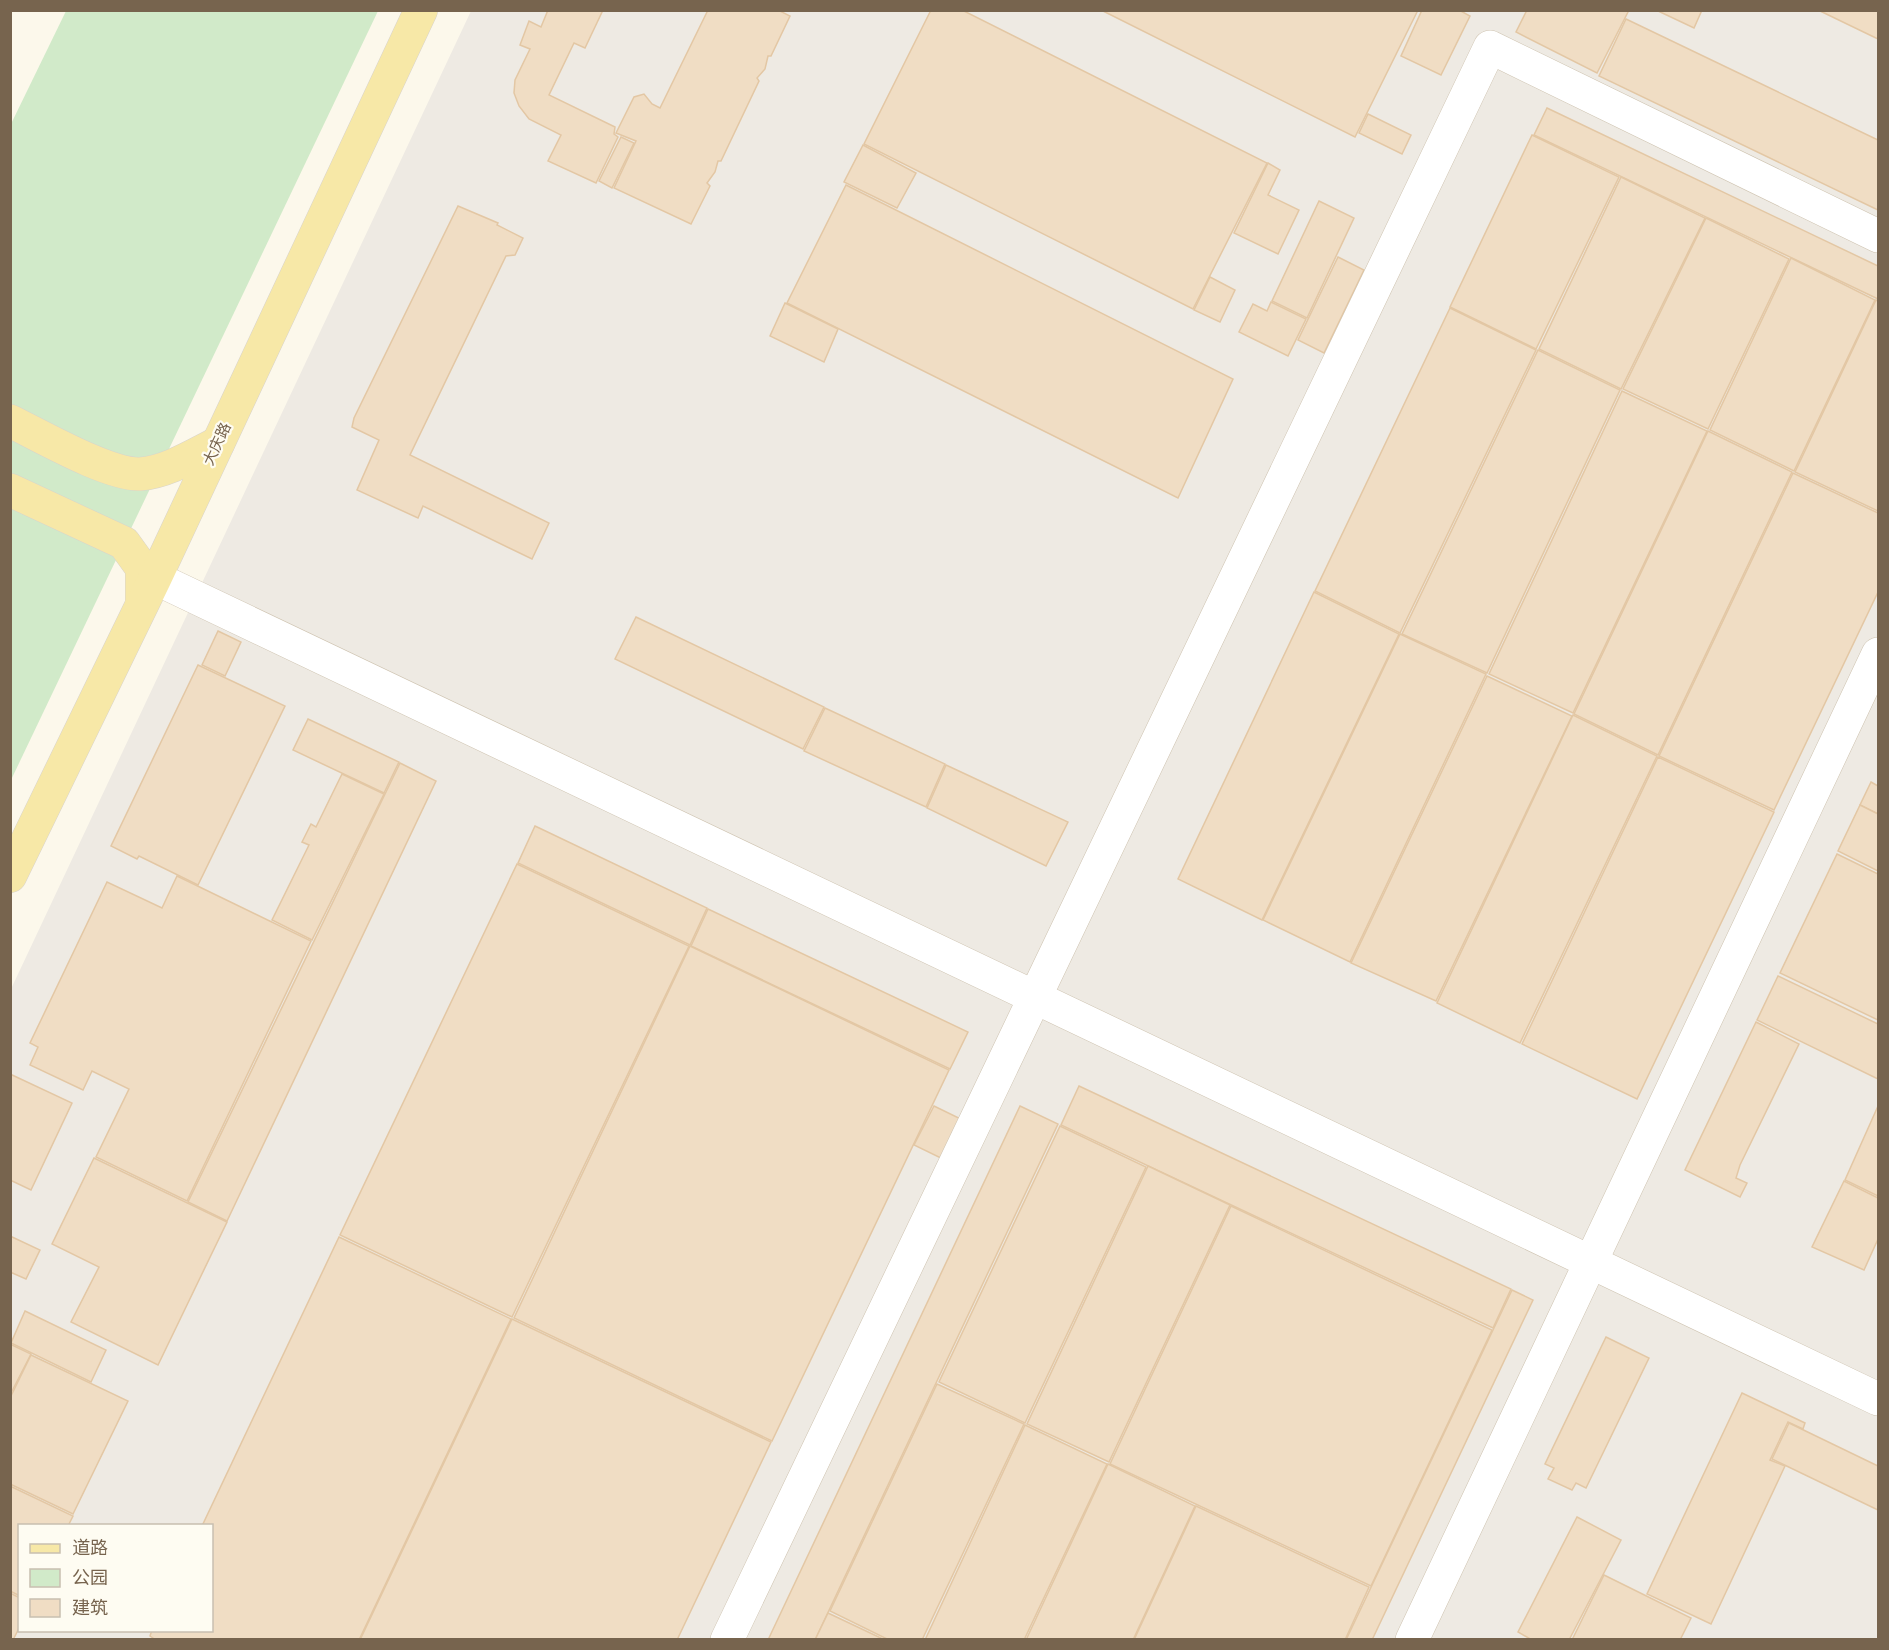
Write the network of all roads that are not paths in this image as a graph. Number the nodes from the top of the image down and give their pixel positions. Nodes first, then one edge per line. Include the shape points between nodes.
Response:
1 (421, 10) edge
2 (1878, 236) edge
3 (10, 421) edge
4 (218, 443) junction
5 (10, 490) edge
6 (148, 592) junction
7 (1878, 654) edge
8 (10, 876) edge
9 (1035, 996) junction
10 (1591, 1262) junction
11 (1878, 1399) edge
12 (727, 1640) edge
13 (1412, 1640) edge

1 - 4 main road, 大庆路
2 - 9 street via 1490,47
3 - 4 main road via 114,470 140,474 177,464
4 - 6 main road, 大庆路
5 - 6 main road via 124,543 142,568
6 - 8 main road, 大庆路
6 - 9 street
7 - 10 street
9 - 10 street
9 - 12 street
10 - 11 street
10 - 13 street

